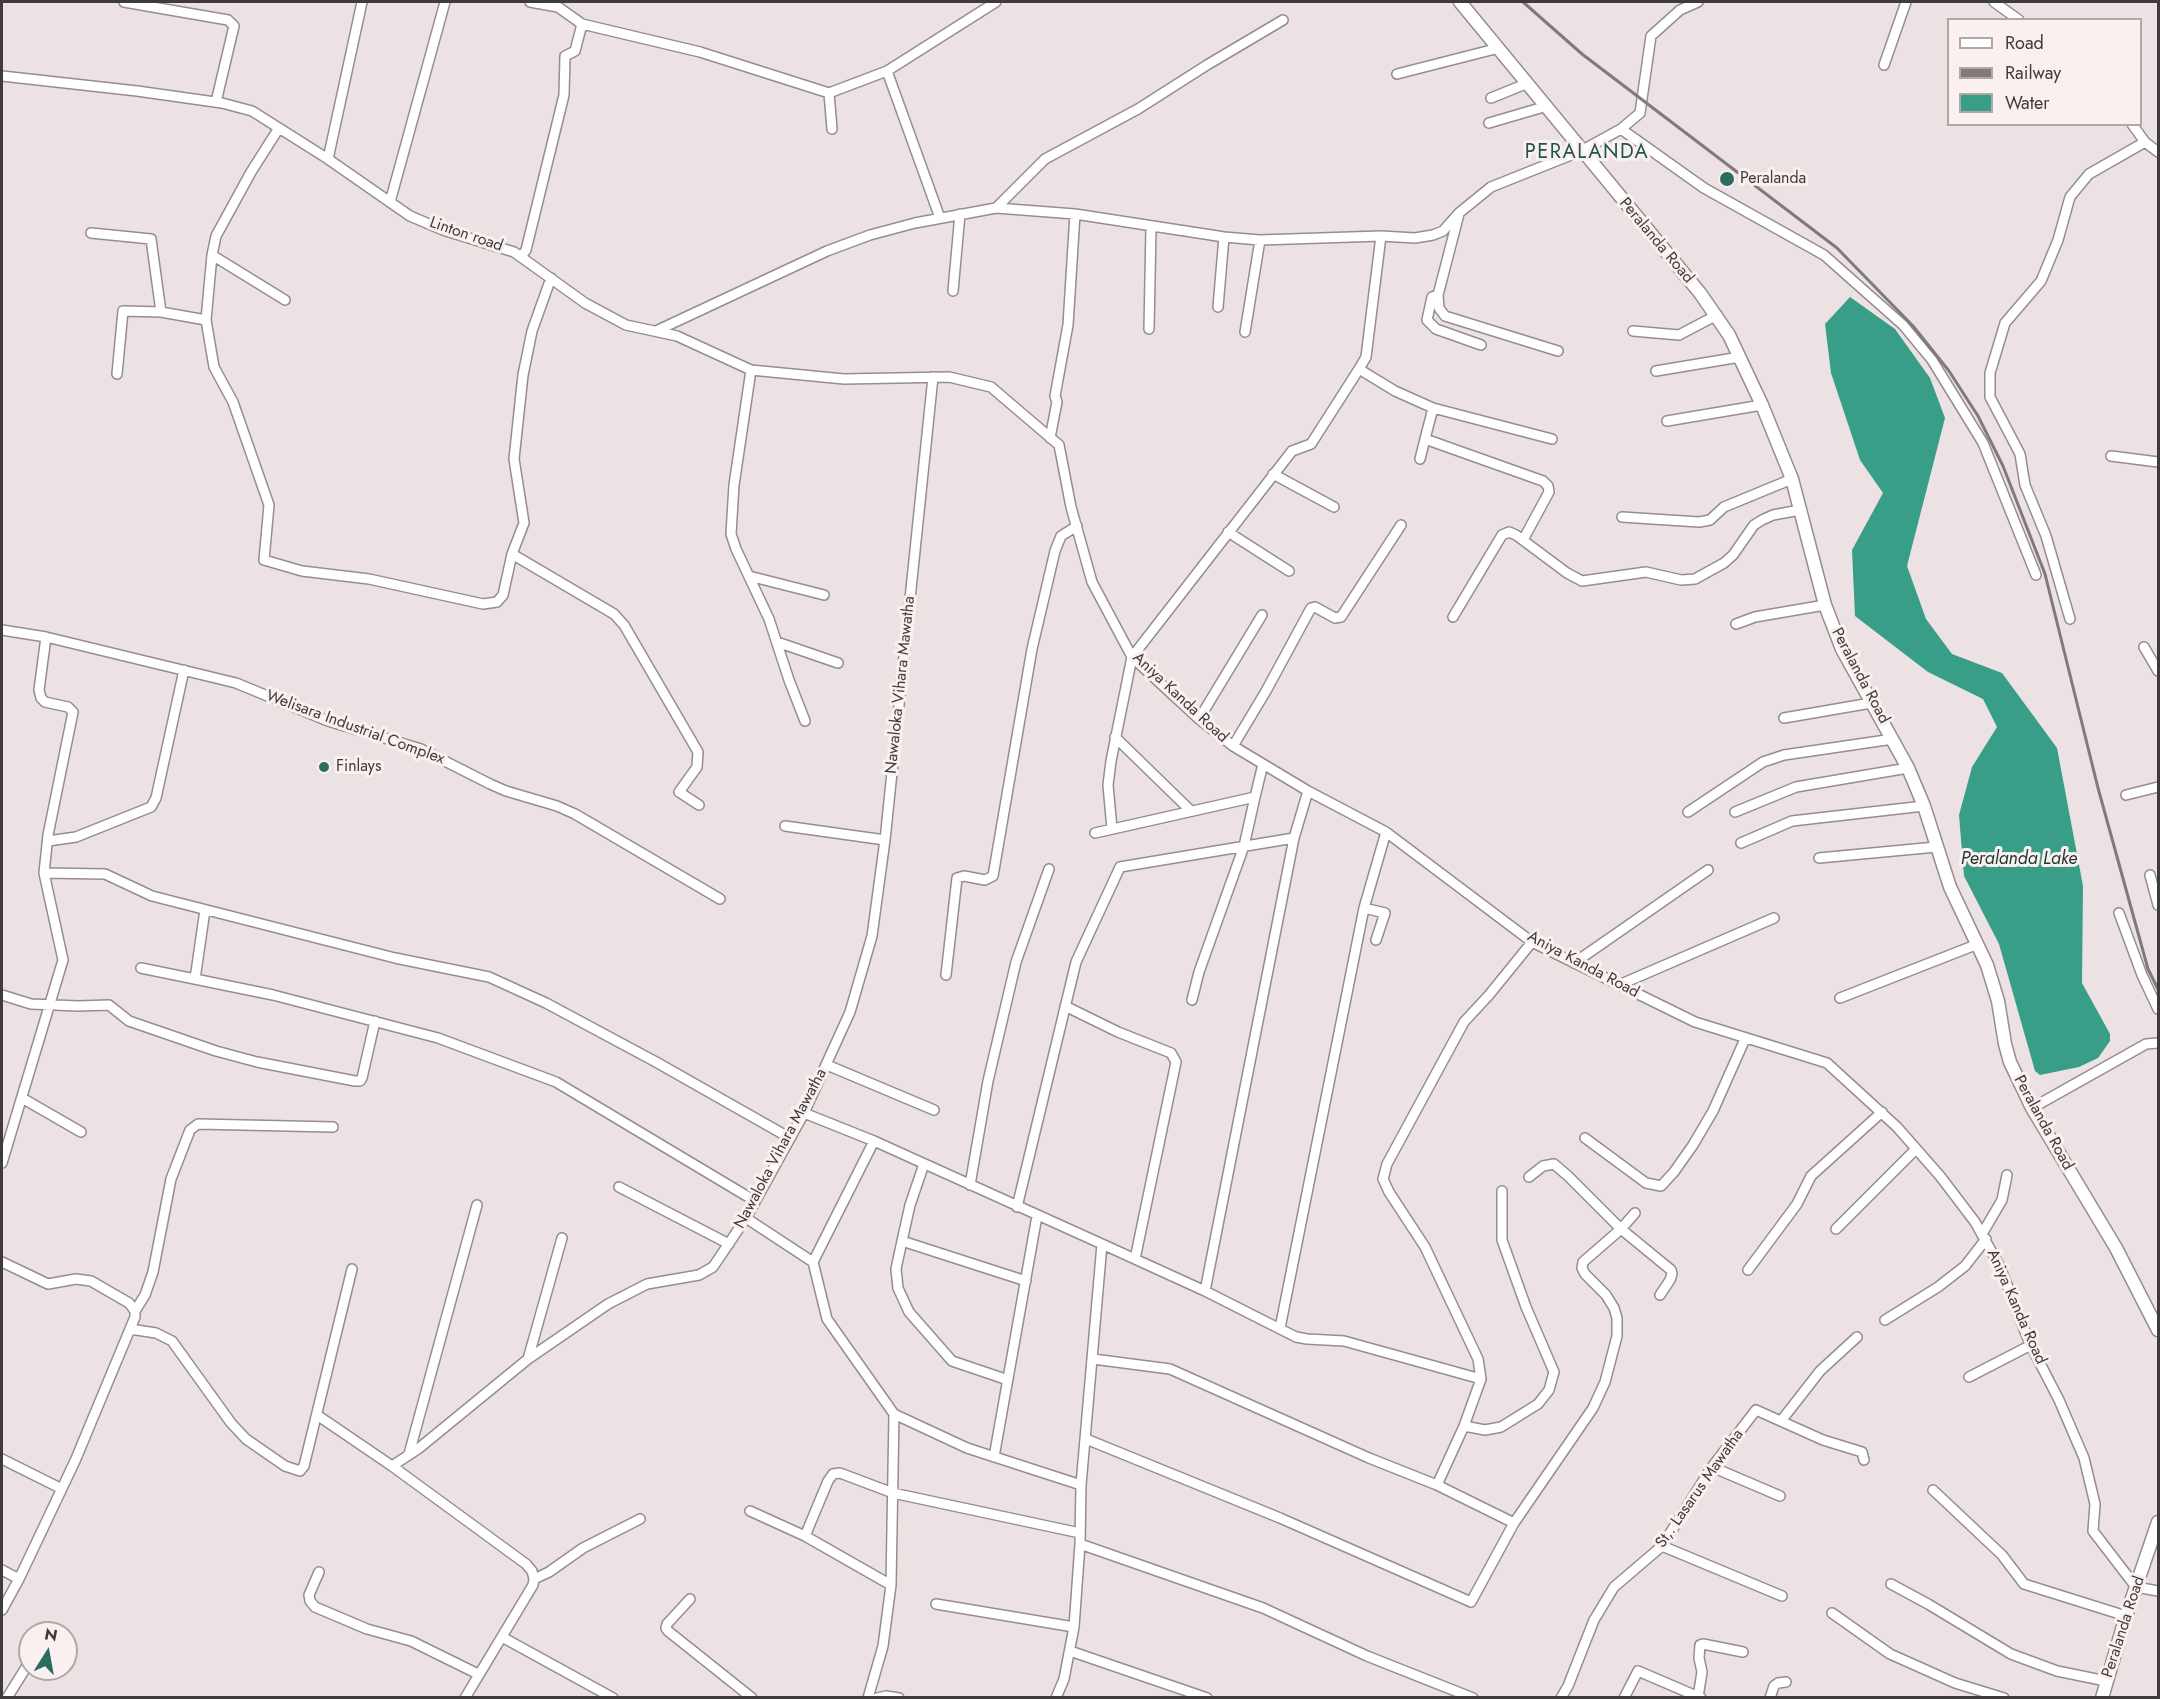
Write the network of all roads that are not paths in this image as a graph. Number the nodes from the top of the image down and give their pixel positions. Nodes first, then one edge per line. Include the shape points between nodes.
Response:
1 (124, 2) edge
2 (362, 2) edge
3 (445, 2) edge
4 (530, 2) edge
5 (996, 2) edge
6 (1460, 2) edge
7 (1698, 2) edge
8 (1906, 2) edge
9 (1994, 2) edge
10 (2016, 18) edge
11 (1283, 20) dead end
12 (582, 24) junction
13 (1499, 48) junction
14 (1884, 65) dead end
15 (887, 71) junction
16 (1397, 74) dead end
17 (2, 76) edge
18 (1528, 83) junction
19 (829, 93) junction
20 (1491, 98) dead end
21 (216, 102) junction
22 (1546, 106) junction
23 (1489, 123) dead end
24 (2133, 126) edge
25 (279, 128) junction
26 (832, 129) dead end
27 (1621, 129) junction
28 (2145, 142) junction
29 (1581, 151) junction
30 (2158, 152) edge
31 (328, 159) junction
32 (390, 202) junction
33 (996, 208) junction
34 (1459, 213) junction
35 (960, 214) junction
36 (1075, 214) junction
37 (940, 218) junction
38 (1152, 227) junction
39 (91, 233) dead end
40 (1381, 236) junction
41 (1224, 237) junction
42 (1260, 240) junction
43 (212, 255) junction
44 (521, 257) junction
45 (551, 278) junction
46 (953, 291) dead end
47 (1438, 295) junction
48 (285, 300) dead end
49 (1218, 307) dead end
50 (161, 312) junction
51 (1717, 315) junction
52 (206, 320) junction
53 (1149, 329) dead end
54 (656, 331) junction
55 (1634, 331) dead end
56 (1245, 332) dead end
57 (1481, 345) dead end
58 (1558, 351) dead end
59 (1740, 357) junction
60 (1359, 369) junction
61 (751, 370) junction
62 (1656, 370) dead end
63 (117, 374) dead end
64 (933, 377) junction
65 (1762, 405) junction
66 (1433, 408) junction
67 (1667, 421) dead end
68 (1050, 438) junction
69 (1425, 439) junction
70 (1552, 439) dead end
71 (2111, 456) dead end
72 (1420, 459) dead end
73 (2158, 462) edge
74 (1273, 474) junction
75 (1792, 479) junction
76 (1334, 507) dead end
77 (1800, 510) junction
78 (1622, 517) dead end
79 (1401, 525) dead end
80 (1077, 526) junction
81 (1228, 532) junction
82 (1523, 540) junction
83 (512, 554) junction
84 (1289, 571) dead end
85 (2036, 575) dead end
86 (748, 576) junction
87 (824, 595) dead end
88 (1826, 605) junction
89 (1262, 615) dead end
90 (1453, 617) dead end
91 (2070, 619) dead end
92 (1736, 624) dead end
93 (2, 630) edge
94 (46, 637) junction
95 (777, 642) junction
96 (2145, 647) dead end
97 (1132, 657) junction
98 (838, 663) dead end
99 (184, 670) junction
100 (2158, 671) edge
101 (1871, 703) junction
102 (1784, 718) dead end
103 (1199, 719) junction
104 (805, 721) dead end
105 (1115, 737) junction
106 (1893, 739) junction
107 (1233, 746) junction
108 (1263, 764) junction
109 (1908, 768) junction
110 (2158, 788) edge
111 (1308, 791) junction
112 (2126, 795) dead end
113 (1255, 797) junction
114 (699, 805) dead end
115 (1924, 806) junction
116 (1191, 812) junction
117 (1688, 812) dead end
118 (1736, 812) dead end
119 (785, 826) dead end
120 (1112, 829) junction
121 (1386, 832) junction
122 (1095, 833) dead end
123 (1294, 838) junction
124 (885, 840) junction
125 (48, 841) junction
126 (1741, 843) dead end
127 (1244, 846) junction
128 (1936, 847) junction
129 (1819, 858) dead end
130 (1049, 869) dead end
131 (1708, 870) dead end
132 (44, 873) junction
133 (2150, 875) dead end
134 (720, 899) dead end
135 (2158, 905) edge
136 (1364, 908) junction
137 (205, 910) junction
138 (2119, 913) dead end
139 (1773, 918) dead end
140 (1376, 940) dead end
141 (1532, 942) junction
142 (1978, 944) junction
143 (1574, 963) junction
144 (141, 968) dead end
145 (946, 975) dead end
146 (195, 979) junction
147 (1619, 985) junction
148 (2, 995) edge
149 (1840, 998) dead end
150 (1192, 1000) dead end
151 (50, 1005) junction
152 (1065, 1006) junction
153 (2158, 1009) edge
154 (375, 1022) junction
155 (1745, 1039) junction
156 (2158, 1043) edge
157 (827, 1065) junction
158 (22, 1098) junction
159 (2032, 1108) junction
160 (934, 1110) dead end
161 (1882, 1112) junction
162 (804, 1113) junction
163 (333, 1127) dead end
164 (81, 1132) dead end
165 (790, 1138) junction
166 (1585, 1138) dead end
167 (874, 1141) junction
168 (1916, 1149) junction
169 (2, 1163) edge
170 (924, 1164) junction
171 (2007, 1175) dead end
172 (1529, 1177) dead end
173 (970, 1185) junction
174 (619, 1187) dead end
175 (1502, 1191) dead end
176 (755, 1201) junction
177 (477, 1205) dead end
178 (1017, 1207) junction
179 (1635, 1213) dead end
180 (1037, 1216) junction
181 (746, 1218) junction
182 (1621, 1229) junction
183 (1836, 1229) dead end
184 (1984, 1236) junction
185 (562, 1238) dead end
186 (902, 1241) junction
187 (729, 1244) junction
188 (1102, 1244) junction
189 (1135, 1259) junction
190 (2, 1262) edge
191 (813, 1262) junction
192 (352, 1269) dead end
193 (1748, 1270) dead end
194 (1026, 1281) junction
195 (1205, 1291) junction
196 (1660, 1295) dead end
197 (135, 1311) junction
198 (1885, 1320) dead end
199 (1280, 1328) junction
200 (130, 1329) junction
201 (2158, 1330) edge
202 (1857, 1337) dead end
203 (2031, 1345) junction
204 (528, 1359) junction
205 (1093, 1359) junction
206 (1969, 1377) dead end
207 (1481, 1379) junction
208 (1008, 1380) junction
209 (894, 1414) junction
210 (317, 1415) junction
211 (1781, 1421) junction
212 (1464, 1426) junction
213 (1086, 1439) junction
214 (409, 1454) junction
215 (994, 1457) junction
216 (2, 1459) edge
217 (1864, 1460) dead end
218 (392, 1466) junction
219 (1712, 1467) junction
220 (1081, 1485) junction
221 (1437, 1485) junction
222 (60, 1488) junction
223 (1933, 1490) dead end
224 (893, 1493) junction
225 (1780, 1496) dead end
226 (750, 1511) dead end
227 (640, 1519) dead end
228 (2158, 1522) edge
229 (1514, 1523) junction
230 (1080, 1533) junction
231 (805, 1536) junction
232 (1080, 1544) junction
233 (1662, 1546) junction
234 (2, 1570) edge
235 (319, 1572) dead end
236 (19, 1578) junction
237 (534, 1579) junction
238 (1891, 1584) dead end
239 (891, 1585) junction
240 (2136, 1587) junction
241 (2158, 1591) edge
242 (1782, 1596) dead end
243 (690, 1599) dead end
244 (936, 1605) dead end
245 (2, 1610) edge
246 (1832, 1613) dead end
247 (2126, 1616) junction
248 (1074, 1627) junction
249 (502, 1637) junction
250 (1070, 1651) junction
251 (1743, 1652) dead end
252 (478, 1674) junction
253 (18, 1680) edge
254 (2106, 1681) junction
255 (1786, 1682) dead end
256 (1700, 1697) edge
257 (7, 1698) edge
258 (465, 1698) edge
259 (613, 1698) edge
260 (752, 1698) edge
261 (868, 1698) edge
262 (877, 1698) edge
263 (899, 1698) edge
264 (1056, 1698) edge
265 (1207, 1698) edge
266 (1473, 1698) edge
267 (1560, 1698) edge
268 (1624, 1698) edge
269 (1770, 1698) edge
270 (2004, 1698) edge
271 (2102, 1698) edge

1 - 21 street via 228,20 234,26
2 - 31 street
3 - 32 street
4 - 12 street via 558,6
5 - 15 street
6 - 13 main road, Peralanda Road
7 - 27 street via 1680,10 1651,36 1640,113
8 - 14 street
9 - 10 street
11 - 33 street via 1138,110 1045,159
12 - 19 street via 700,52
12 - 44 street via 575,51 565,56 564,95 526,250
13 - 16 street
13 - 18 main road, Peralanda Road
15 - 19 street
15 - 37 street
17 - 21 street, Linton road
18 - 20 street
18 - 22 main road, Peralanda Road
19 - 26 street
21 - 25 street, Linton road via 252,111
22 - 23 street
22 - 29 main road, Peralanda Road
24 - 28 street
25 - 31 street, Linton road
25 - 43 street via 216,236
27 - 29 street
27 - 85 street via 1704,188 1824,255 1903,325 1932,360 1983,443
28 - 30 street
28 - 91 street via 2089,174 2070,197 2041,281 2005,323 1990,373 1990,397 2020,454 2025,485 2046,536
29 - 34 street via 1491,187
29 - 51 main road, Peralanda Road
31 - 32 street, Linton road
32 - 44 street, Linton road via 410,216 443,230
33 - 35 street
33 - 36 street
34 - 40 street via 1443,231 1433,235
34 - 47 street
35 - 37 street
35 - 46 street
36 - 38 street
36 - 68 street via 1068,325
37 - 54 street via 870,235 827,251
38 - 41 street
38 - 53 street
39 - 50 street via 151,239
40 - 42 street
40 - 60 street via 1366,357
41 - 42 street
41 - 49 street
42 - 56 street
43 - 48 street
43 - 52 street
44 - 45 street, Linton road
45 - 54 street, Linton road via 626,326
45 - 83 street via 532,331 523,375 514,459 524,523
47 - 57 street via 1432,297 1427,320 1436,329
47 - 58 street via 1439,308 1445,316
50 - 52 street
50 - 63 street via 123,311
51 - 55 street via 1679,335
51 - 59 main road, Peralanda Road
52 - 83 street via 214,367 233,402 269,505 264,560 302,571 369,579 483,604 497,602 503,595
54 - 61 street, Linton road via 695,343
59 - 62 street
59 - 65 main road, Peralanda Road
60 - 66 street
60 - 74 street via 1311,444 1292,451
61 - 64 street, Linton road via 844,379
61 - 86 street via 731,534
64 - 68 street, Aniya Kanda Road via 991,387
64 - 124 street, Nawaloka Vihara Mawatha
65 - 67 street
65 - 75 main road, Peralanda Road
66 - 69 street
66 - 70 street
68 - 80 street, Aniya Kanda Road via 1059,445
69 - 72 street
69 - 82 street via 1548,486 1549,492
71 - 73 street
74 - 76 street
74 - 81 street
75 - 77 main road, Peralanda Road
75 - 78 street via 1724,507 1710,520
77 - 82 street via 1773,514 1754,525 1733,555 1695,579 1680,580 1646,572 1582,581
77 - 88 main road, Peralanda Road
79 - 107 street via 1341,617 1311,608
80 - 97 street, Aniya Kanda Road via 1092,582
80 - 145 street via 1061,536 1055,551 1032,649 993,876 985,880 957,878
81 - 84 street
81 - 97 street
82 - 90 street via 1509,532 1502,535
83 - 114 street via 614,614 624,625 698,752 697,766 679,792
86 - 87 street
86 - 95 street
88 - 92 street
88 - 101 main road, Peralanda Road via 1842,649
89 - 103 street
93 - 94 street, Welisara Industrial Complex
94 - 99 street, Welisara Industrial Complex
94 - 125 street via 41,698 68,706 73,712
95 - 98 street
95 - 104 street
96 - 100 street
97 - 103 street, Aniya Kanda Road
97 - 105 street
99 - 125 street via 151,807 76,837
99 - 134 street, Welisara Industrial Complex via 236,683 328,721 421,749 489,784 557,806
101 - 102 street
101 - 106 main road, Peralanda Road
103 - 107 street, Aniya Kanda Road
105 - 116 street
105 - 120 street via 1108,785
106 - 109 main road, Peralanda Road
106 - 117 street via 1784,755 1763,762
107 - 108 street, Aniya Kanda Road
108 - 111 street, Aniya Kanda Road
108 - 113 street
109 - 115 main road, Peralanda Road
109 - 118 street via 1797,786
110 - 112 street
111 - 121 street, Aniya Kanda Road
111 - 123 street
113 - 116 street
113 - 127 street
115 - 126 street via 1792,821
115 - 128 main road, Peralanda Road
116 - 120 street
119 - 124 street
120 - 122 street
121 - 136 street
121 - 141 street, Aniya Kanda Road
123 - 127 street
123 - 195 street
124 - 157 street, Nawaloka Vihara Mawatha via 872,936 850,1012
125 - 132 street
127 - 150 street via 1198,972
127 - 152 street via 1119,867 1076,962
128 - 129 street
128 - 142 main road, Peralanda Road via 1950,887
130 - 173 street via 1014,972 987,1081
131 - 143 street
132 - 137 street via 105,874 152,896
132 - 151 street via 63,960
133 - 135 street
136 - 140 street via 1385,913
136 - 199 street
137 - 146 street
137 - 165 street via 395,958 489,977 636,1051
138 - 153 street
139 - 147 street
141 - 143 street, Aniya Kanda Road
141 - 207 street via 1464,1022 1387,1164 1383,1179 1425,1247 1478,1359
142 - 149 street
142 - 159 main road, Peralanda Road via 1998,1001 2010,1062
143 - 147 street, Aniya Kanda Road
144 - 146 street
146 - 154 street
147 - 155 street, Aniya Kanda Road via 1695,1022
148 - 151 street
151 - 154 street via 109,1005 129,1021 216,1051 355,1081 362,1078
151 - 158 street
152 - 178 street
152 - 189 street via 1171,1053 1176,1062
154 - 176 street via 438,1038 556,1082
155 - 161 street, Aniya Kanda Road via 1827,1063
155 - 166 street via 1713,1111 1674,1172 1660,1186 1646,1183
156 - 159 street via 2146,1044
157 - 160 street
157 - 162 street, Nawaloka Vihara Mawatha
158 - 164 street
158 - 169 street
159 - 201 main road, Peralanda Road via 2116,1248
161 - 168 street, Aniya Kanda Road
161 - 193 street via 1811,1176 1797,1204
162 - 165 street, Nawaloka Vihara Mawatha
162 - 167 street
163 - 197 street via 198,1124 190,1130 171,1179 153,1272
165 - 176 street, Nawaloka Vihara Mawatha
167 - 170 street
167 - 191 street
168 - 183 street
168 - 184 street, Aniya Kanda Road
170 - 173 street
170 - 186 street
171 - 184 street via 2002,1200
172 - 182 street via 1543,1166 1554,1164
173 - 178 street
174 - 187 street
175 - 212 street via 1502,1240 1554,1372 1549,1390 1538,1404 1501,1427 1485,1430
176 - 181 street, Nawaloka Vihara Mawatha
177 - 214 street
178 - 180 street
179 - 182 street
180 - 188 street
180 - 194 street
181 - 187 street, Nawaloka Vihara Mawatha
181 - 191 street
182 - 196 street via 1671,1270 1670,1280
182 - 229 street via 1583,1262 1582,1268 1606,1295 1617,1318 1617,1336 1605,1382 1593,1408
184 - 198 street via 1965,1266
184 - 203 street, Aniya Kanda Road
185 - 204 street
186 - 194 street
186 - 208 street via 896,1269 898,1288 909,1312 952,1361
187 - 204 street, Nawaloka Vihara Mawatha via 713,1267 699,1275 647,1284 608,1304
188 - 189 street
188 - 205 street
189 - 195 street
190 - 197 street via 48,1284 76,1279 91,1281 129,1303
191 - 209 street via 827,1319
192 - 210 street
194 - 208 street
195 - 199 street
197 - 200 street
199 - 207 street via 1296,1337 1344,1341
200 - 210 street via 156,1333 172,1341 231,1423 246,1439 285,1466 300,1471 304,1466
200 - 222 street
202 - 211 street via 1820,1371
203 - 206 street
203 - 240 street, Aniya Kanda Road via 2084,1458 2095,1504 2093,1531
204 - 214 street, Nawaloka Vihara Mawatha
205 - 213 street
205 - 221 street via 1170,1369
207 - 212 street
208 - 215 street
209 - 215 street
209 - 224 street
210 - 218 street
211 - 217 street, St,. Lasarus Mawatha via 1862,1452
211 - 219 street, St,. Lasarus Mawatha via 1756,1410
212 - 221 street
213 - 220 street
213 - 229 street via 1471,1602
214 - 218 street, Nawaloka Vihara Mawatha
215 - 220 street
216 - 222 street
218 - 237 street via 526,1564
219 - 225 street
219 - 233 street, St,. Lasarus Mawatha
220 - 230 street
221 - 229 street
222 - 236 street
223 - 247 street via 2002,1555 2024,1584
224 - 230 street
224 - 231 street via 840,1473 833,1474
224 - 239 street
226 - 231 street
227 - 237 street
228 - 240 main road, Peralanda Road
230 - 232 street
231 - 239 street
232 - 248 street
232 - 266 street via 1263,1608 1367,1656
233 - 242 street
233 - 267 street, St,. Lasarus Mawatha via 1614,1587 1593,1620
234 - 236 street
235 - 252 street via 309,1595 315,1606 367,1629 411,1641
236 - 245 street
237 - 249 street
238 - 254 street via 2011,1654 2057,1671
239 - 261 street via 883,1646
240 - 241 street
240 - 247 main road, Peralanda Road
243 - 260 street via 666,1628
244 - 248 street
246 - 270 street via 1890,1654 1955,1683
247 - 254 main road, Peralanda Road
248 - 250 street
249 - 252 street
249 - 259 street
250 - 264 street
250 - 265 street
251 - 256 street via 1701,1645
252 - 258 street
253 - 257 street
254 - 271 main road, Peralanda Road
255 - 269 street via 1774,1686
256 - 268 street via 1638,1671
262 - 263 street

